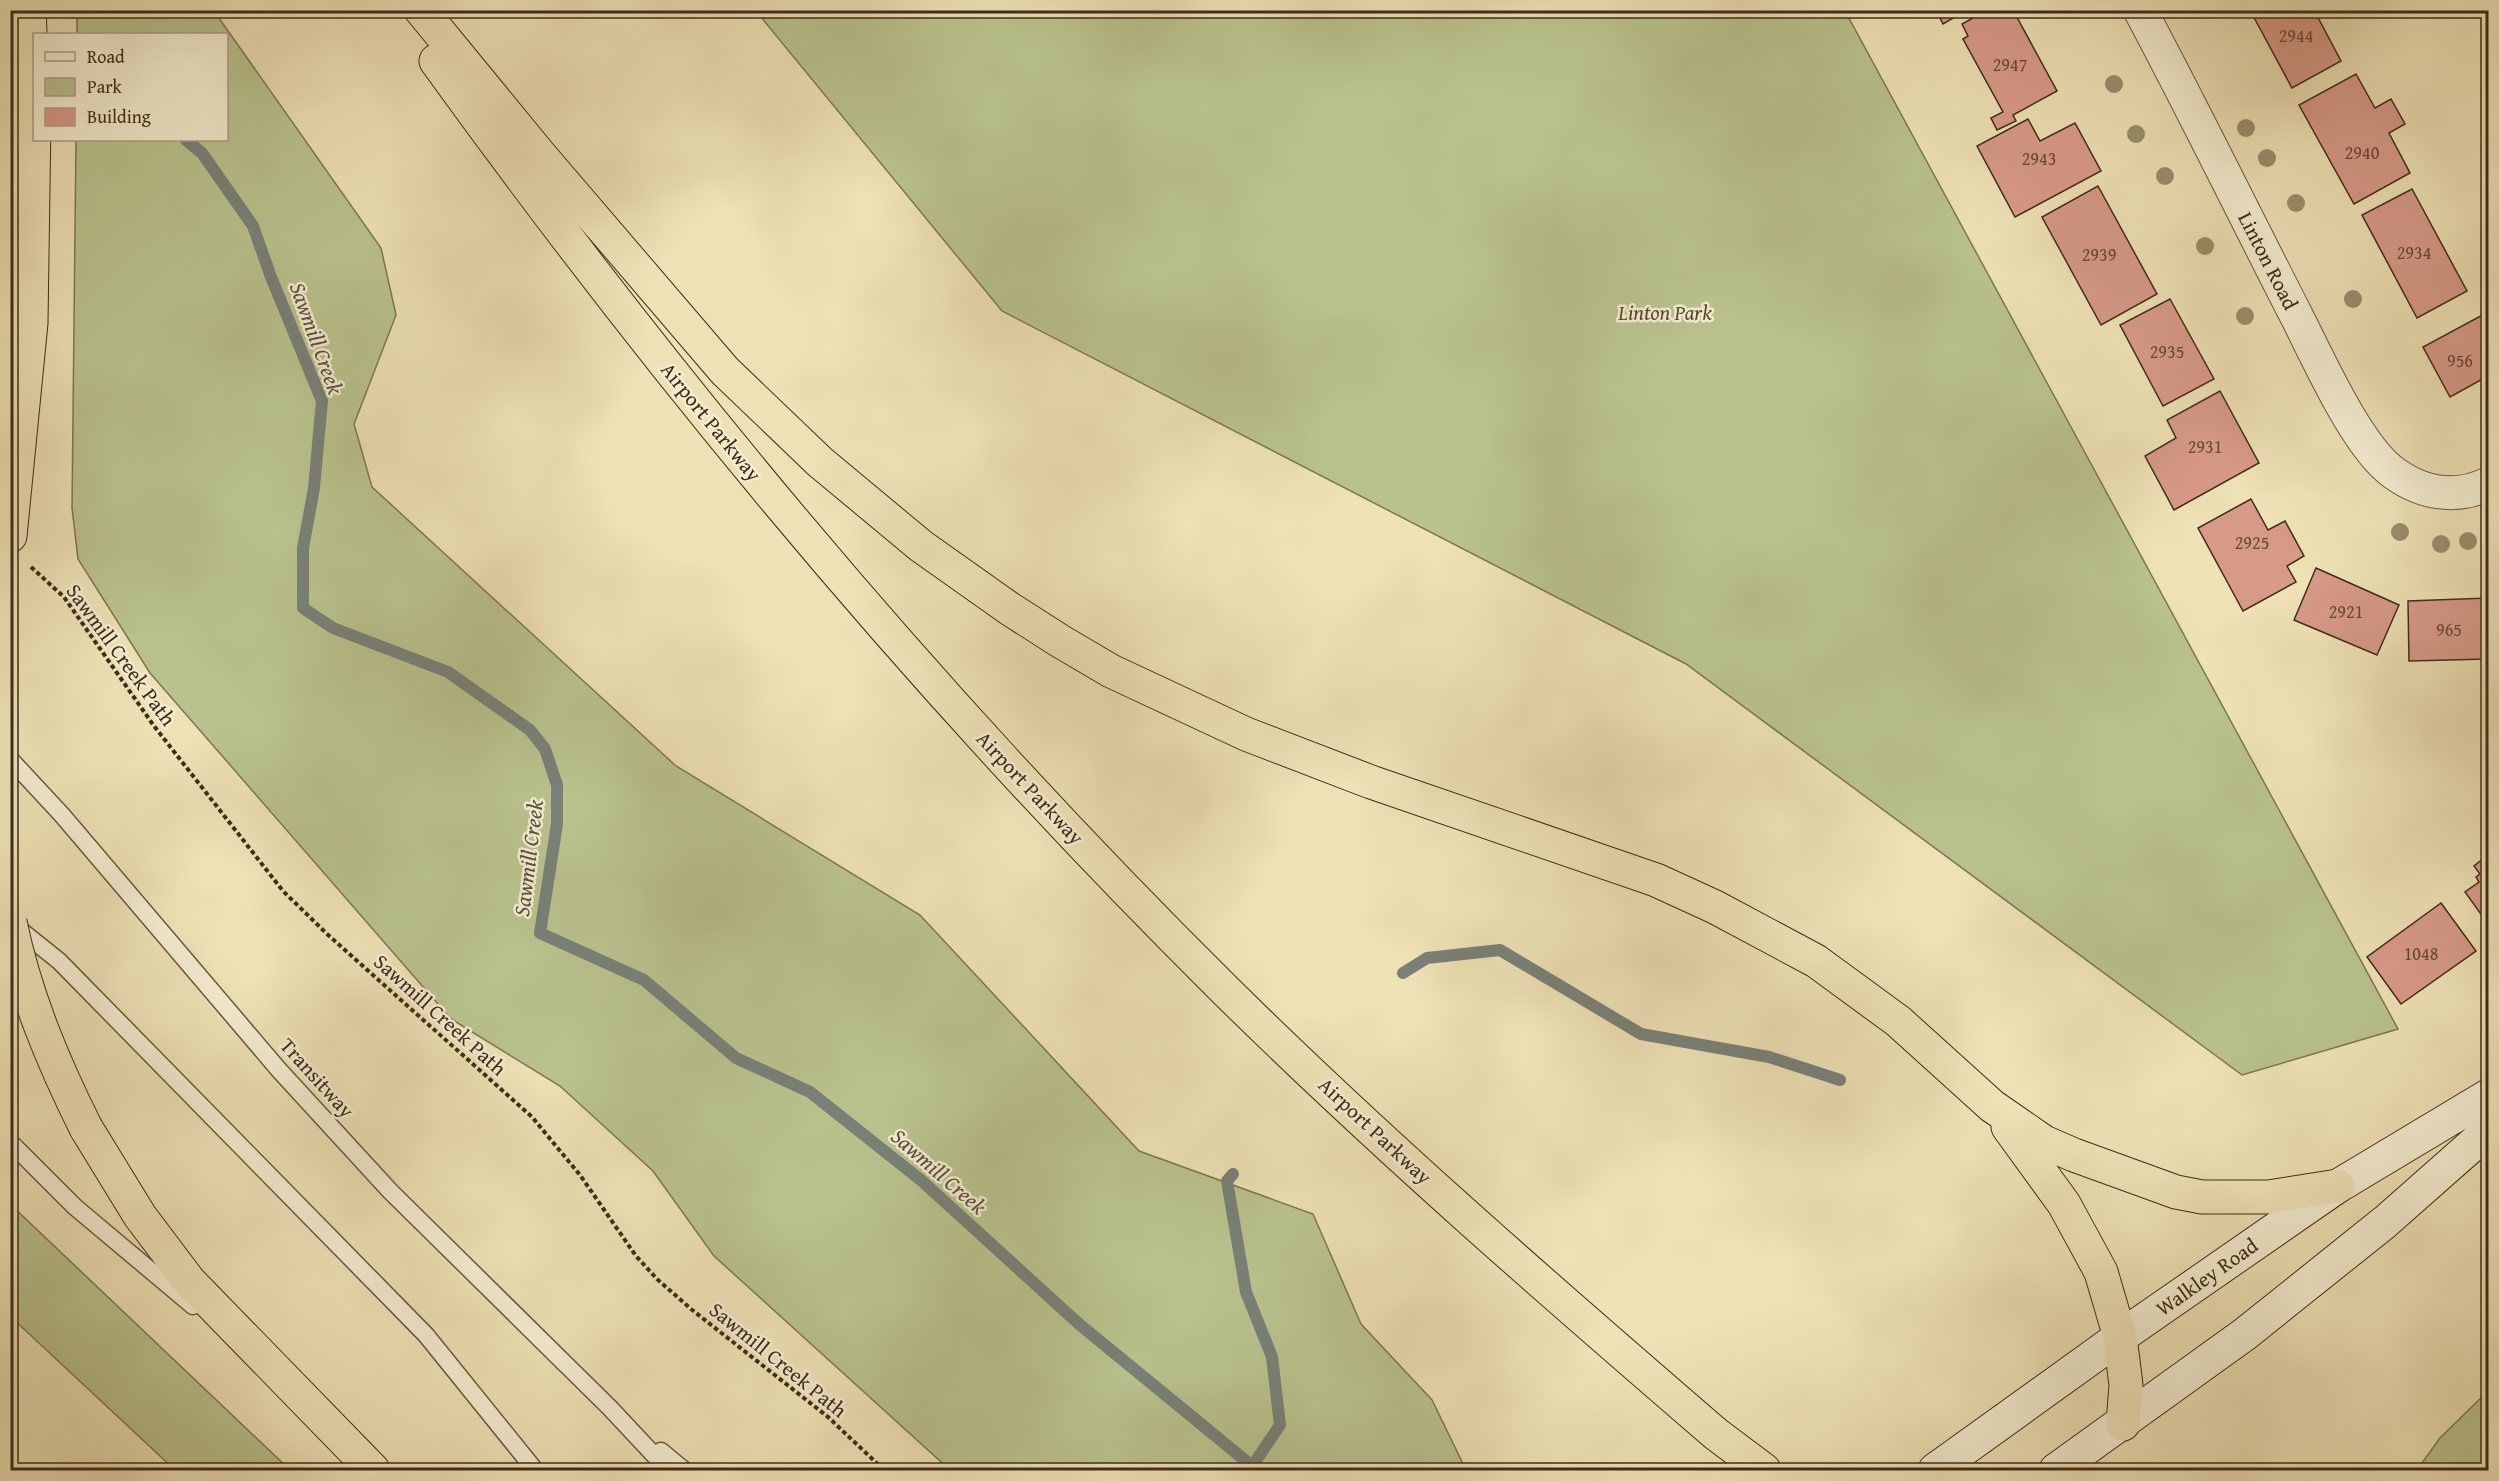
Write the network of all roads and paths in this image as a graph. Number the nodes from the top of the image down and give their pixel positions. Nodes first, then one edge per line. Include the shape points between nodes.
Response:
1 (30, 10) edge
2 (399, 10) edge
3 (421, 10) edge
4 (2140, 10) edge
5 (33, 97) edge
6 (33, 141) edge
7 (2488, 484) edge
8 (18, 549) edge
9 (10, 759) edge
10 (10, 922) edge
11 (2488, 1096) edge
12 (1992, 1106) junction
13 (2488, 1131) edge
14 (10, 1142) edge
15 (2338, 1186) junction
16 (2120, 1337) junction
17 (291, 1388) junction
18 (610, 1408) junction
19 (2122, 1424) junction
20 (373, 1470) edge
21 (535, 1470) edge
22 (668, 1470) edge
23 (684, 1470) edge
24 (884, 1470) edge
25 (1764, 1470) edge
26 (1935, 1470) edge
27 (2056, 1470) edge

1 - 5 highway
2 - 25 highway, Airport Parkway via 541,206 670,372 820,554 964,718 1133,896 1269,1031 1445,1196 1716,1434
3 - 12 highway via 725,371 828,469 921,546 1010,609 1112,671 1246,734 1371,782 1656,880 1715,907 1816,961 1863,994
4 - 7 main road, Linton Road via 2368,447 2393,473 2423,490 2451,494
6 - 8 highway via 32,323 21,443
8 - 24 path, Sawmill Creek Path via 64,597 154,726 283,891 532,1117 580,1175 636,1256 657,1278 828,1417
9 - 18 lane, Transitway via 302,1096 390,1191
10 - 17 highway, bridge via 42,1033 86,1128 140,1216 176,1264
10 - 21 lane via 59,961 426,1335
11 - 15 main road, Walkley Road
12 - 15 highway via 2054,1146 2176,1192 2202,1197 2268,1197
12 - 16 highway via 2086,1241 2101,1272
13 - 19 main road via 2385,1222
14 - 17 lane via 75,1207
15 - 16 main road, Walkley Road
16 - 19 highway via 2126,1386
16 - 26 main road, Walkley Road
17 - 20 highway
18 - 22 lane, Transitway
18 - 23 lane, Transitway
19 - 27 main road

